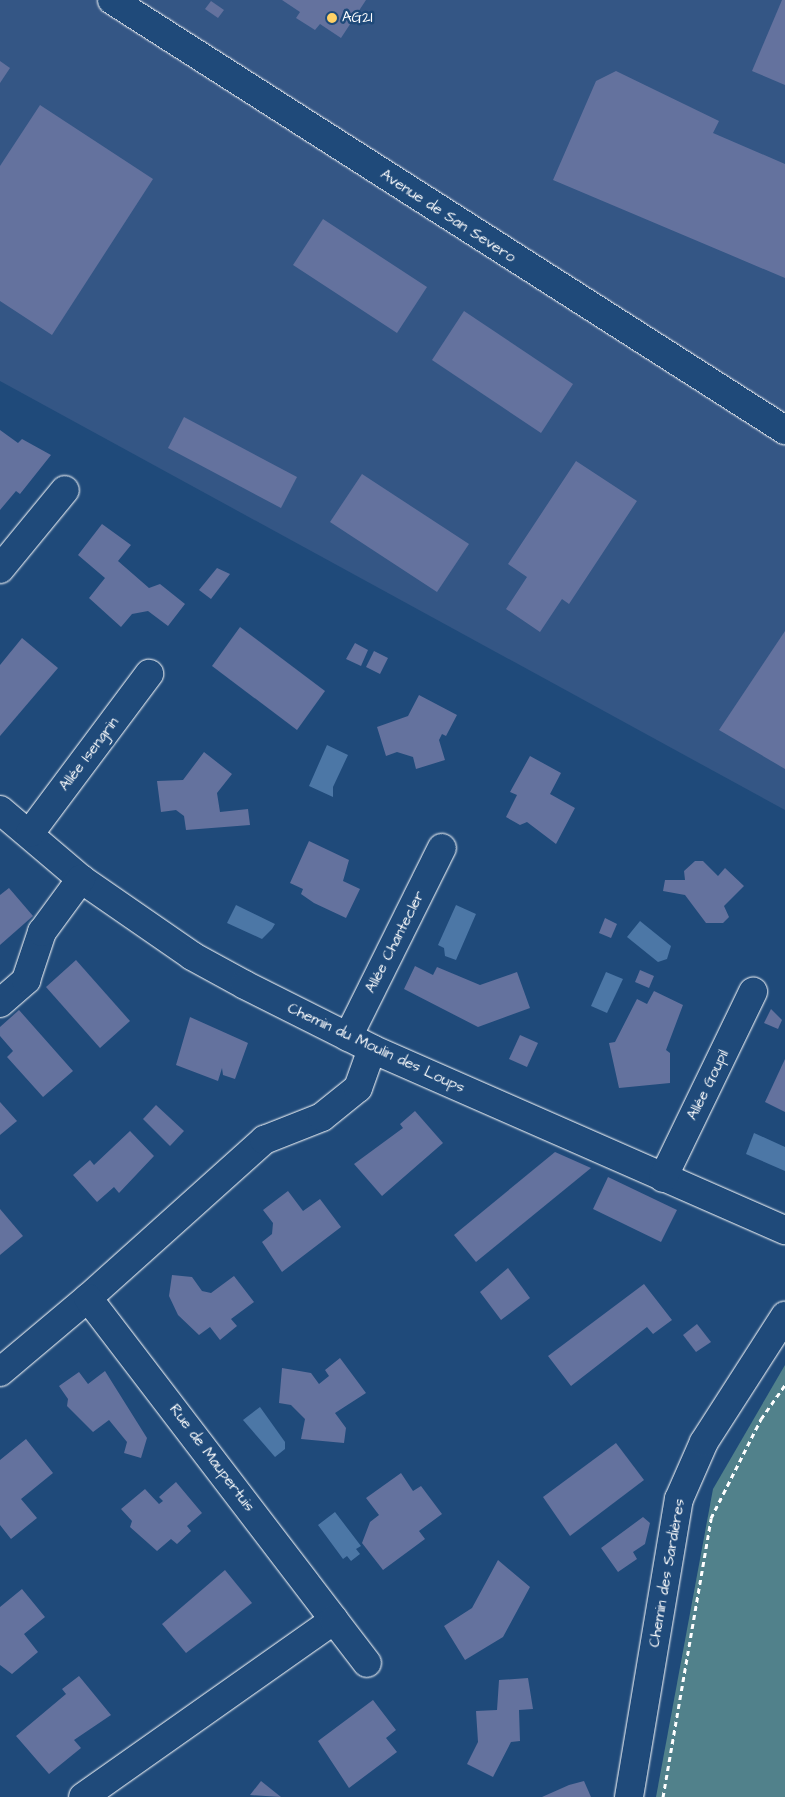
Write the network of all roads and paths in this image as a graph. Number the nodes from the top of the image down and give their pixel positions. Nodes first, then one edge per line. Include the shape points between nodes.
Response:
1 (112, 0) edge
2 (785, 430) edge
3 (66, 490) dead end
4 (0, 569) edge
5 (149, 674) dead end
6 (0, 810) edge
7 (30, 833) junction
8 (442, 848) dead end
9 (81, 879) junction
10 (753, 992) dead end
11 (0, 1004) edge
12 (348, 1036) junction
13 (372, 1049) junction
14 (663, 1178) junction
15 (785, 1230) edge
16 (88, 1298) junction
17 (785, 1316) edge
18 (0, 1372) edge
19 (785, 1385) edge
20 (334, 1620) junction
21 (368, 1663) dead end
22 (83, 1797) edge
23 (628, 1797) edge
24 (663, 1797) edge

1 - 2 street, Avenue de San Severo
3 - 4 street
5 - 7 street, Allée Isengrin
6 - 7 street, Chemin du Moulin des Loups
7 - 9 street, Chemin du Moulin des Loups
8 - 12 street, Allée Chantecler
9 - 11 street via 42,932 26,980
9 - 12 street, Chemin du Moulin des Loups via 192,956
10 - 14 street, Allée Goupil
12 - 13 street, Chemin du Moulin des Loups
13 - 14 street, Chemin du Moulin des Loups
13 - 16 street via 358,1088 322,1117 264,1140
14 - 15 street, Chemin du Moulin des Loups
16 - 18 street
16 - 20 street, Rue de Maupertuis
17 - 23 street, Chemin des Sardières via 704,1442 679,1499
19 - 24 path via 761,1419 711,1518
20 - 21 street, Rue de Maupertuis
20 - 22 street

